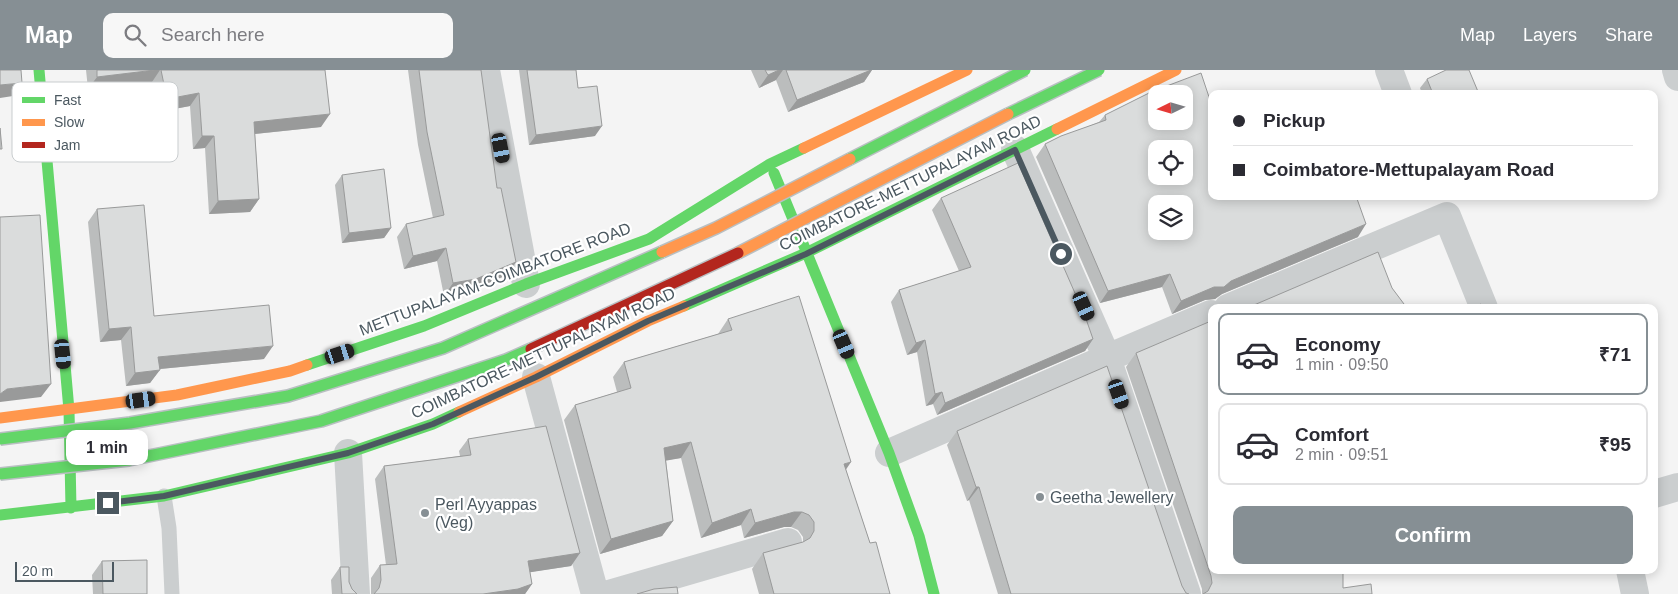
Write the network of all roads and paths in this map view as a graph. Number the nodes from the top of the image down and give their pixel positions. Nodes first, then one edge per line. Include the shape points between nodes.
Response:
1 (486, 70) edge
2 (967, 70) edge
3 (1024, 70) edge
4 (1099, 70) edge
5 (1176, 70) edge
6 (1389, 70) edge
7 (1676, 70) edge
8 (1678, 77) edge
9 (1396, 90) edge
10 (1015, 150) junction
11 (47, 162) edge
12 (770, 164) junction
13 (1443, 206) edge
14 (806, 254) junction
15 (526, 284) junction
16 (1236, 304) edge
17 (1482, 304) edge
18 (1208, 315) edge
19 (1107, 358) junction
20 (536, 377) junction
21 (69, 410) junction
22 (0, 418) edge
23 (0, 439) edge
24 (348, 453) junction
25 (889, 453) junction
26 (0, 474) edge
27 (1678, 487) edge
28 (1658, 493) edge
29 (164, 496) junction
30 (71, 508) junction
31 (0, 515) edge
32 (788, 542) dead end
33 (1631, 574) edge
34 (172, 594) edge
35 (356, 594) edge
36 (595, 594) edge
37 (610, 594) edge
38 (934, 594) edge
39 (1187, 594) edge
40 (1634, 594) edge

1 - 15 street
2 - 12 main road, METTUPALAYAM-COIMBATORE ROAD
3 - 23 main road, bridge via 716,228 443,348 288,396 130,423
4 - 26 main road, bridge via 759,243 506,360 321,421 129,460
5 - 10 main road, COIMBATORE-METTUPALAYAM ROAD
6 - 9 street
7 - 8 street
10 - 14 main road, COIMBATORE-METTUPALAYAM ROAD
10 - 19 street
11 - 21 main road
12 - 14 main road
12 - 15 main road, METTUPALAYAM-COIMBATORE ROAD via 649,239
13 - 16 street
13 - 17 street
14 - 20 main road, COIMBATORE-METTUPALAYAM ROAD via 648,321
14 - 25 main road
15 - 21 main road, METTUPALAYAM-COIMBATORE ROAD via 424,326 290,371 177,395
18 - 19 street
19 - 25 street
19 - 39 street
20 - 24 main road, COIMBATORE-METTUPALAYAM ROAD via 433,424
20 - 36 street
21 - 22 main road, METTUPALAYAM-COIMBATORE ROAD
21 - 30 main road
24 - 29 main road, COIMBATORE-METTUPALAYAM ROAD
24 - 35 street
25 - 38 main road via 919,536
27 - 28 street
29 - 30 main road, COIMBATORE-METTUPALAYAM ROAD
29 - 34 lane
30 - 31 main road, COIMBATORE-METTUPALAYAM ROAD
32 - 37 street
33 - 40 street

